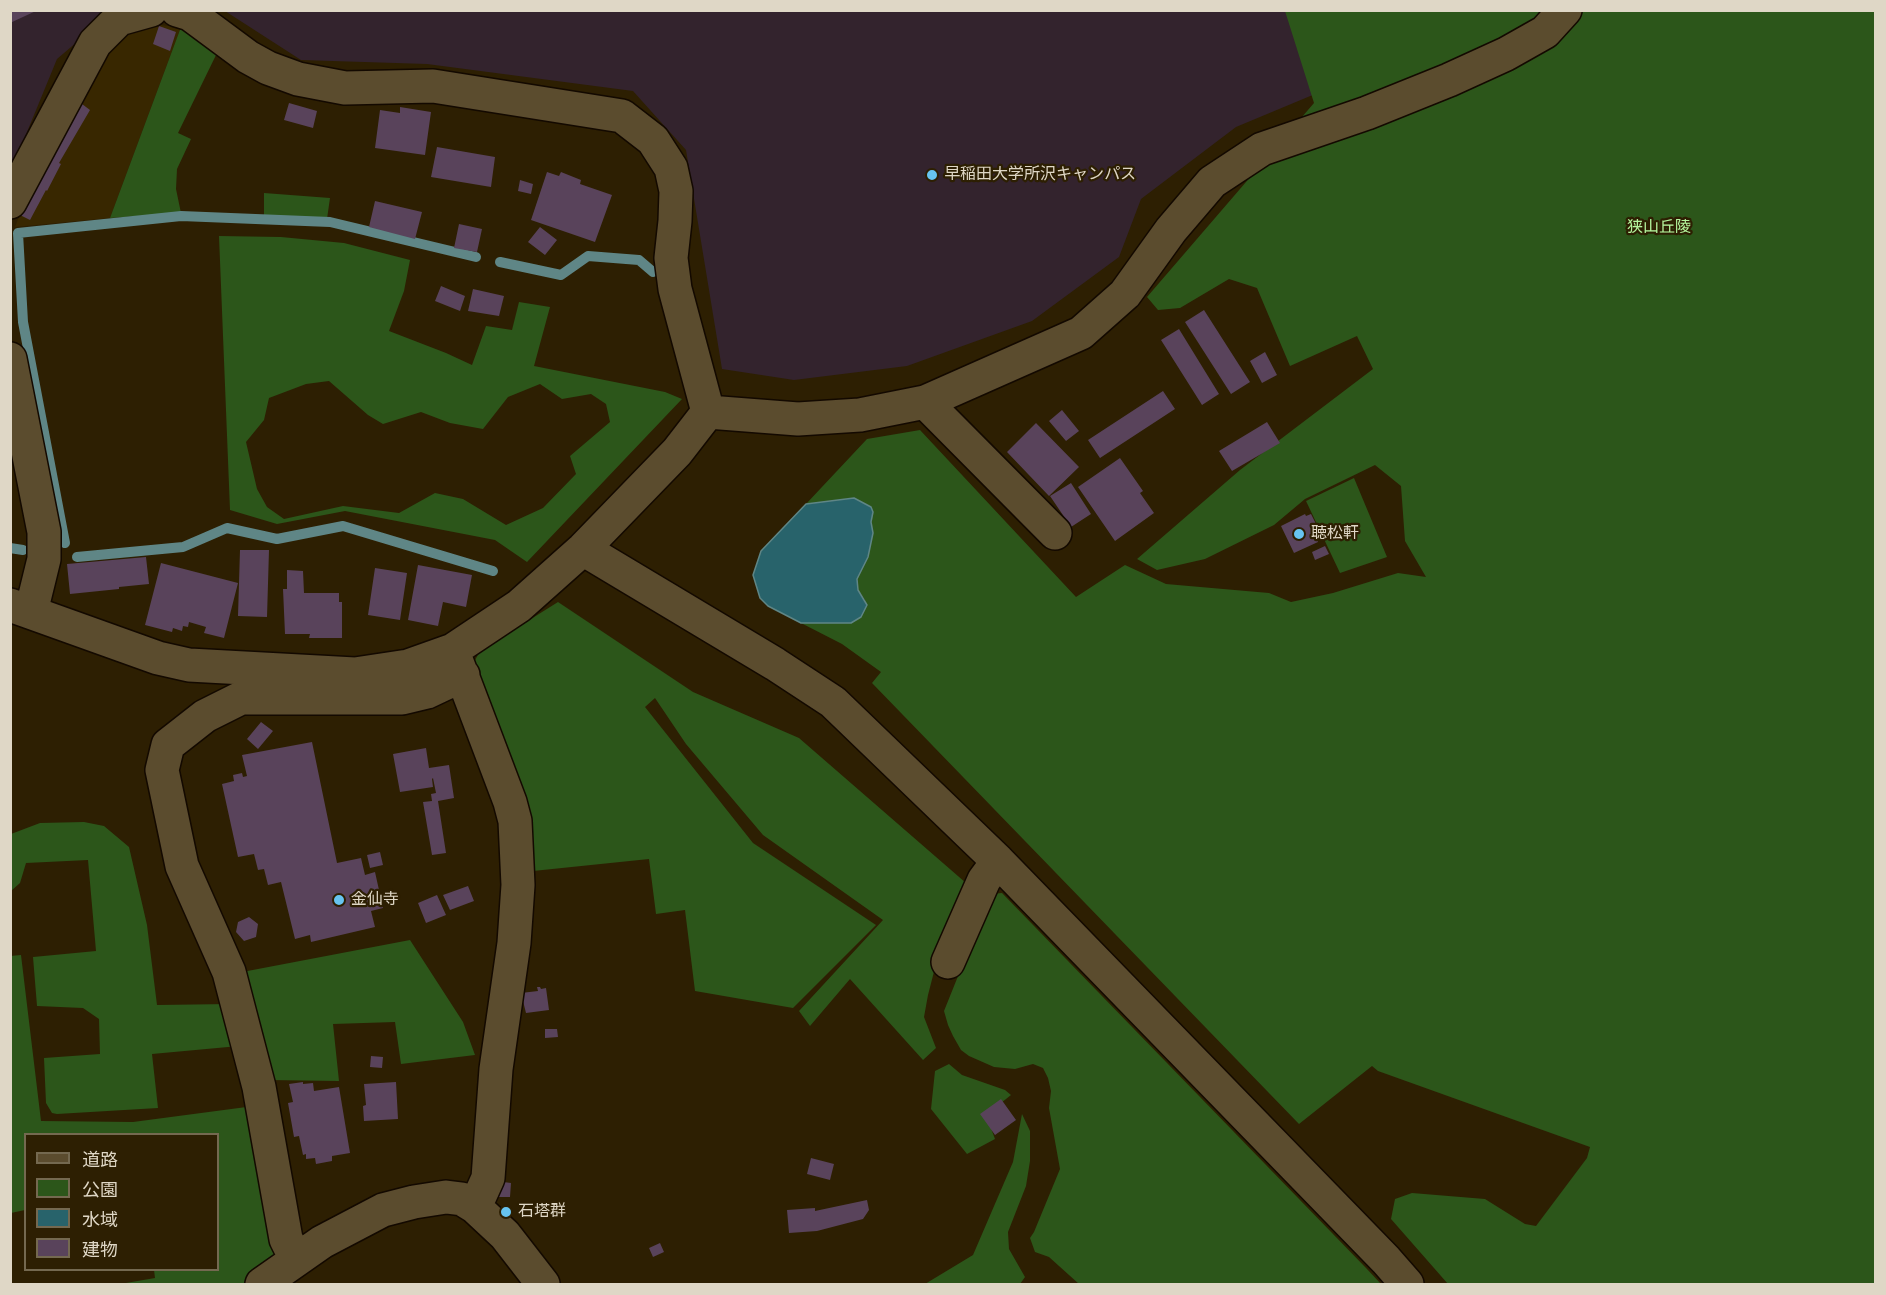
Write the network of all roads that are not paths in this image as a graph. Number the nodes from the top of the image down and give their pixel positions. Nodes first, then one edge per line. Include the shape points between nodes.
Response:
1 (151, 10) edge
2 (177, 10) edge
3 (1549, 18) edge
4 (10, 202) edge
5 (10, 359) edge
6 (925, 402) junction
7 (708, 412) junction
8 (1055, 533) dead end
9 (583, 549) junction
10 (21, 608) edge
11 (458, 662) junction
12 (998, 861) junction
13 (948, 962) dead end
14 (475, 1207) junction
15 (296, 1259) junction
16 (262, 1284) edge
17 (543, 1284) edge
18 (1407, 1284) edge

1 - 4 street via 119,19 95,43
2 - 7 street via 190,14 248,57 298,79 345,88 433,86 622,117 653,140 671,168 676,190 670,258
3 - 6 street via 1506,54 1367,113 1262,149 1212,182 1125,294 1081,333
5 - 10 street via 44,532 44,559
6 - 7 street via 860,415 798,419
6 - 8 street
7 - 9 street via 677,452
9 - 11 street
9 - 12 street via 833,702
10 - 11 street via 158,658 189,665 356,674
11 - 14 street via 515,820 518,885 514,944 496,1069 488,1178
11 - 15 street via 427,692 402,698 241,698 205,716 168,745 162,770 182,866 229,972 259,1087 286,1239
12 - 13 street via 984,880
12 - 18 street
14 - 15 street via 462,1199 446,1197 383,1210
14 - 17 street via 506,1235
15 - 16 street

